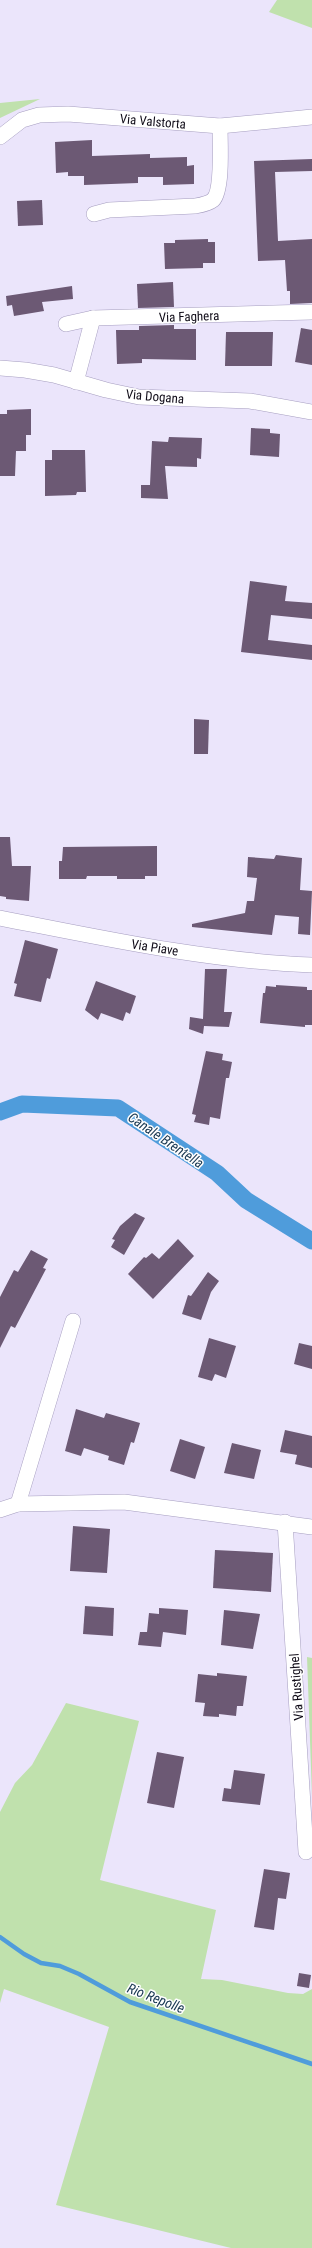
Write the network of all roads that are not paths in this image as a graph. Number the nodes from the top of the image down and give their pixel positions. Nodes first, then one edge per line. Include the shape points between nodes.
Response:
1 (312, 116) edge
2 (220, 126) junction
3 (0, 137) edge
4 (94, 214) dead end
5 (312, 312) edge
6 (93, 318) junction
7 (66, 324) dead end
8 (0, 368) edge
9 (76, 382) junction
10 (312, 412) edge
11 (0, 918) edge
12 (312, 965) edge
13 (73, 1321) dead end
14 (18, 1504) junction
15 (0, 1510) edge
16 (286, 1522) junction
17 (312, 1527) edge
18 (306, 1852) dead end

1 - 2 street, Via Valstorta
2 - 3 street, Via Valstorta via 68,114 39,115 22,120
2 - 4 street via 218,189 214,199 196,206 109,210
5 - 6 street, Via Faghera
6 - 7 street, Via Faghera
6 - 9 street
8 - 9 street, Via Dogana via 25,370
9 - 10 street, Via Dogana via 139,397 250,401
11 - 12 street, Via Piave via 232,959
13 - 14 street
14 - 15 street
14 - 16 street via 124,1502
16 - 17 street
16 - 18 street, Via Rustighel

